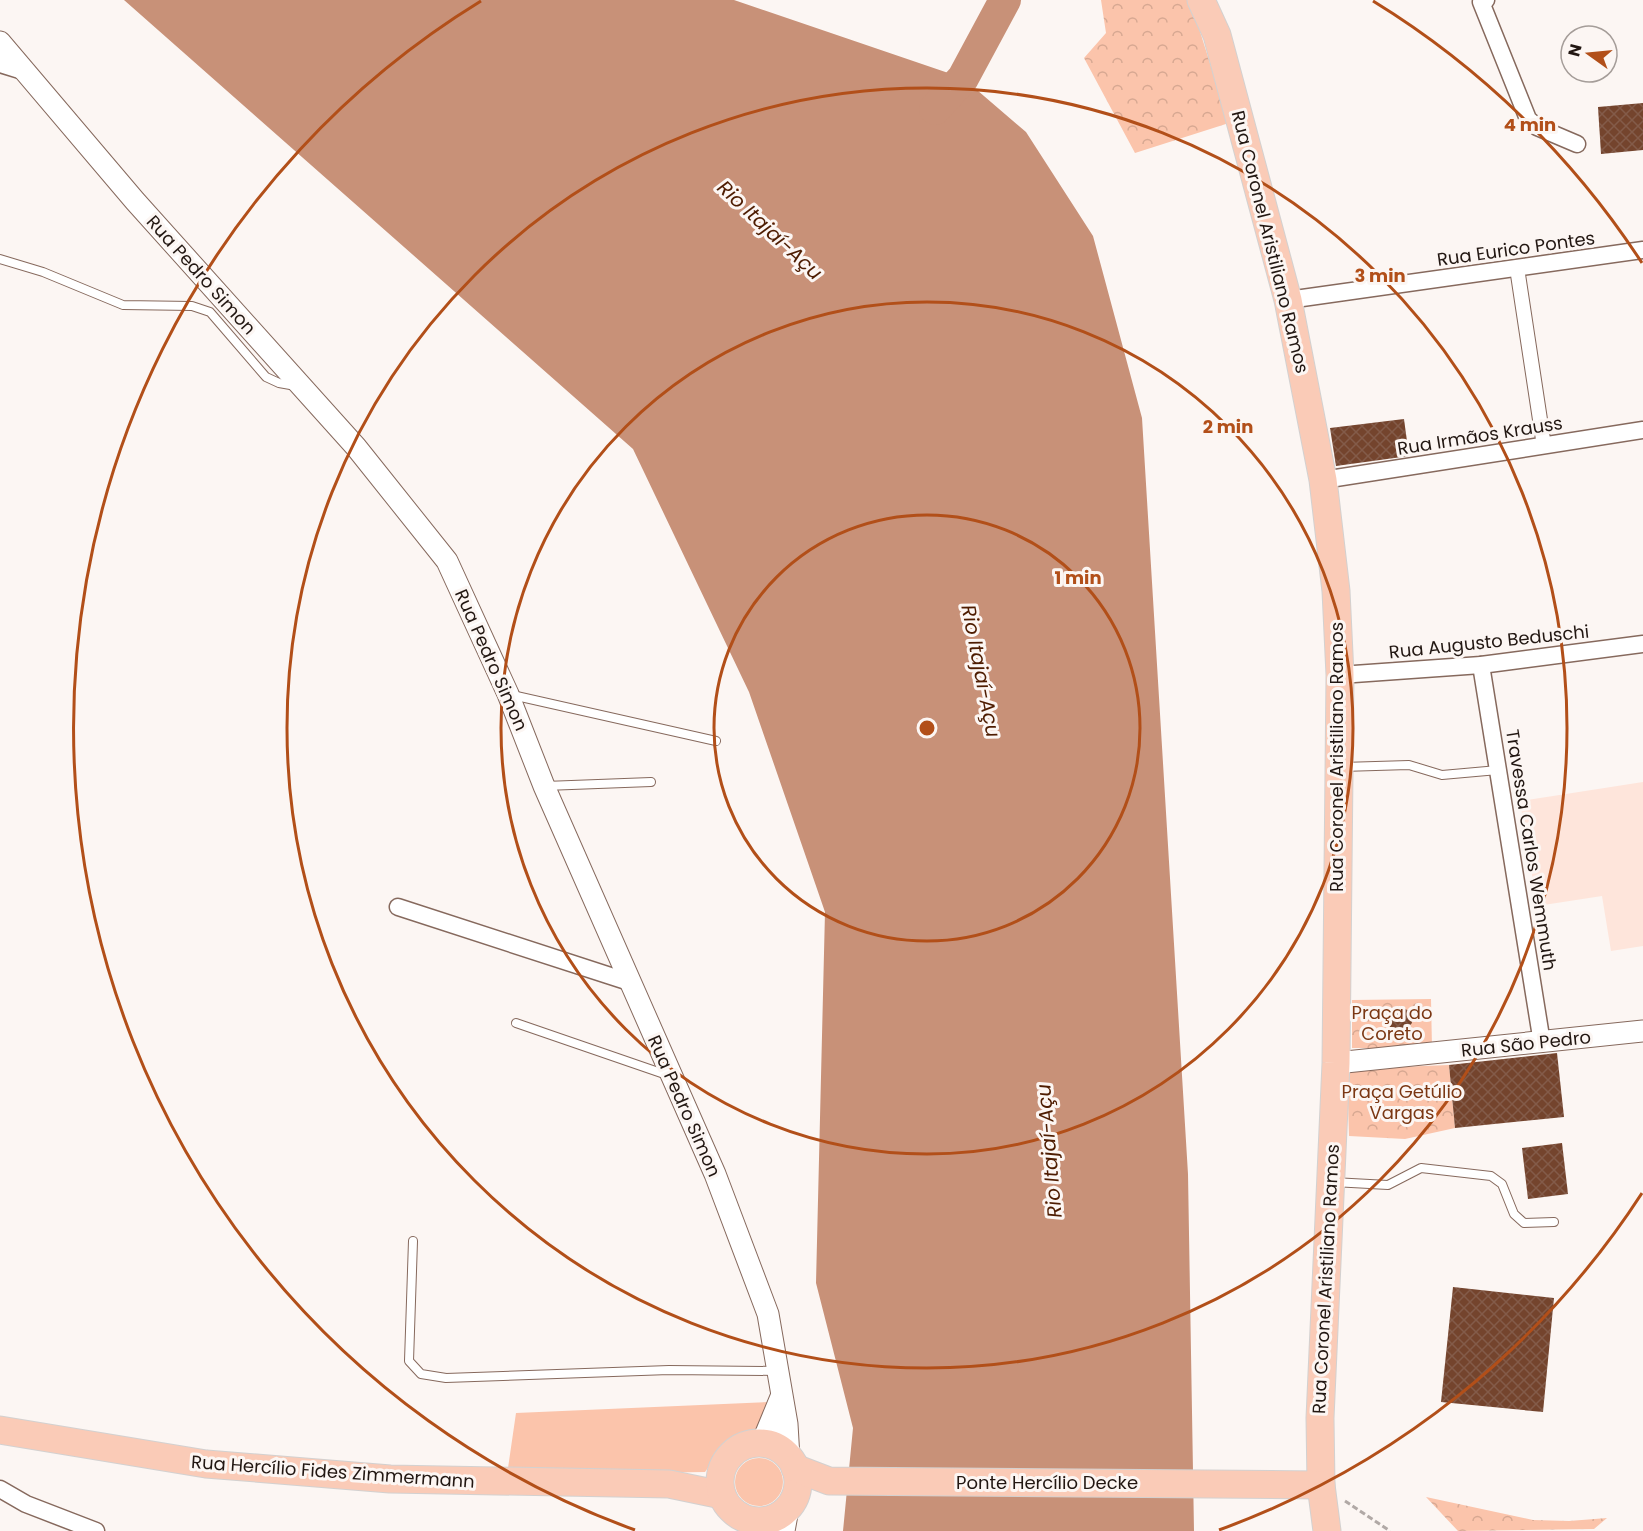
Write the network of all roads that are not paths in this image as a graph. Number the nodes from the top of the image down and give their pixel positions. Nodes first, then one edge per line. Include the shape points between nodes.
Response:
1 (1201, 0) edge
2 (1482, 1) edge
3 (0, 42) edge
4 (0, 63) edge
5 (27, 72) junction
6 (1577, 144) dead end
7 (1643, 250) edge
8 (0, 259) edge
9 (1517, 268) junction
10 (1288, 300) junction
11 (302, 387) junction
12 (1643, 430) edge
13 (1544, 446) junction
14 (1323, 480) junction
15 (1643, 644) edge
16 (1481, 665) junction
17 (1340, 675) junction
18 (508, 694) junction
19 (716, 741) dead end
20 (1339, 767) junction
21 (1498, 770) junction
22 (651, 782) dead end
23 (544, 786) junction
24 (398, 907) dead end
25 (629, 982) junction
26 (516, 1023) dead end
27 (1643, 1031) edge
28 (1542, 1042) junction
29 (1336, 1063) junction
30 (673, 1077) junction
31 (1330, 1182) junction
32 (1554, 1222) dead end
33 (413, 1241) dead end
34 (778, 1371) junction
35 (782, 1396) junction
36 (0, 1430) edge
37 (762, 1443) junction
38 (792, 1463) junction
39 (833, 1481) junction
40 (722, 1482) junction
41 (1321, 1485) junction
42 (0, 1489) edge
43 (779, 1518) edge
44 (96, 1531) edge
45 (1327, 1531) edge

1 - 10 main road, Rua Coronel Aristiliano Ramos via 1217,35
2 - 6 street via 1528,119 1537,127
3 - 5 street, Rua Pedro Simon
4 - 5 street
5 - 11 street, Rua Pedro Simon via 135,201
7 - 9 street, Rua Eurico Pontes
8 - 11 lane via 123,305 192,306 210,312 266,377
9 - 10 street, Rua Eurico Pontes
9 - 13 street
10 - 14 main road, Rua Coronel Aristiliano Ramos
11 - 18 street, Rua Pedro Simon via 356,447 447,561
12 - 13 street, Rua Irmãos Krauss
13 - 14 street, Rua Irmãos Krauss
14 - 17 main road, Rua Coronel Aristiliano Ramos
15 - 16 street, Rua Augusto Beduschi
16 - 17 street, Rua Augusto Beduschi
16 - 21 street, Travessa Carlos Wemmuth
17 - 20 main road, Rua Coronel Aristiliano Ramos
18 - 19 lane
18 - 23 street, Rua Pedro Simon
20 - 21 lane via 1409,765 1442,775
20 - 29 main road, Rua Coronel Aristiliano Ramos
21 - 28 street, Travessa Carlos Wemmuth
22 - 23 lane
23 - 25 street, Rua Pedro Simon
24 - 25 street
25 - 30 street, Rua Pedro Simon
26 - 30 lane
27 - 28 street, Rua São Pedro
28 - 29 street, Rua São Pedro
29 - 31 main road, Rua Coronel Aristiliano Ramos
30 - 34 street, Rua Pedro Simon via 768,1314
31 - 32 lane via 1388,1185 1421,1168 1491,1176 1502,1185 1514,1214 1524,1222
31 - 41 main road, Rua Coronel Aristiliano Ramos
33 - 34 lane via 409,1361 421,1374 446,1378 669,1370
34 - 35 street, Rua Pedro Simon
35 - 37 street
35 - 38 street, Rua Pedro Simon
36 - 40 main road, Rua Hercílio Fides Zimmermann via 206,1464 308,1474 465,1482
37 - 38 main road via 777,1448
37 - 40 main road via 742,1447 727,1460
38 - 39 main road
38 - 43 main road
39 - 41 main road, Ponte Hercílio Decke
39 - 43 main road
40 - 43 main road via 728,1507 738,1516 750,1521
41 - 45 main road, Rua Coronel Aristiliano Ramos
42 - 44 street via 26,1504

